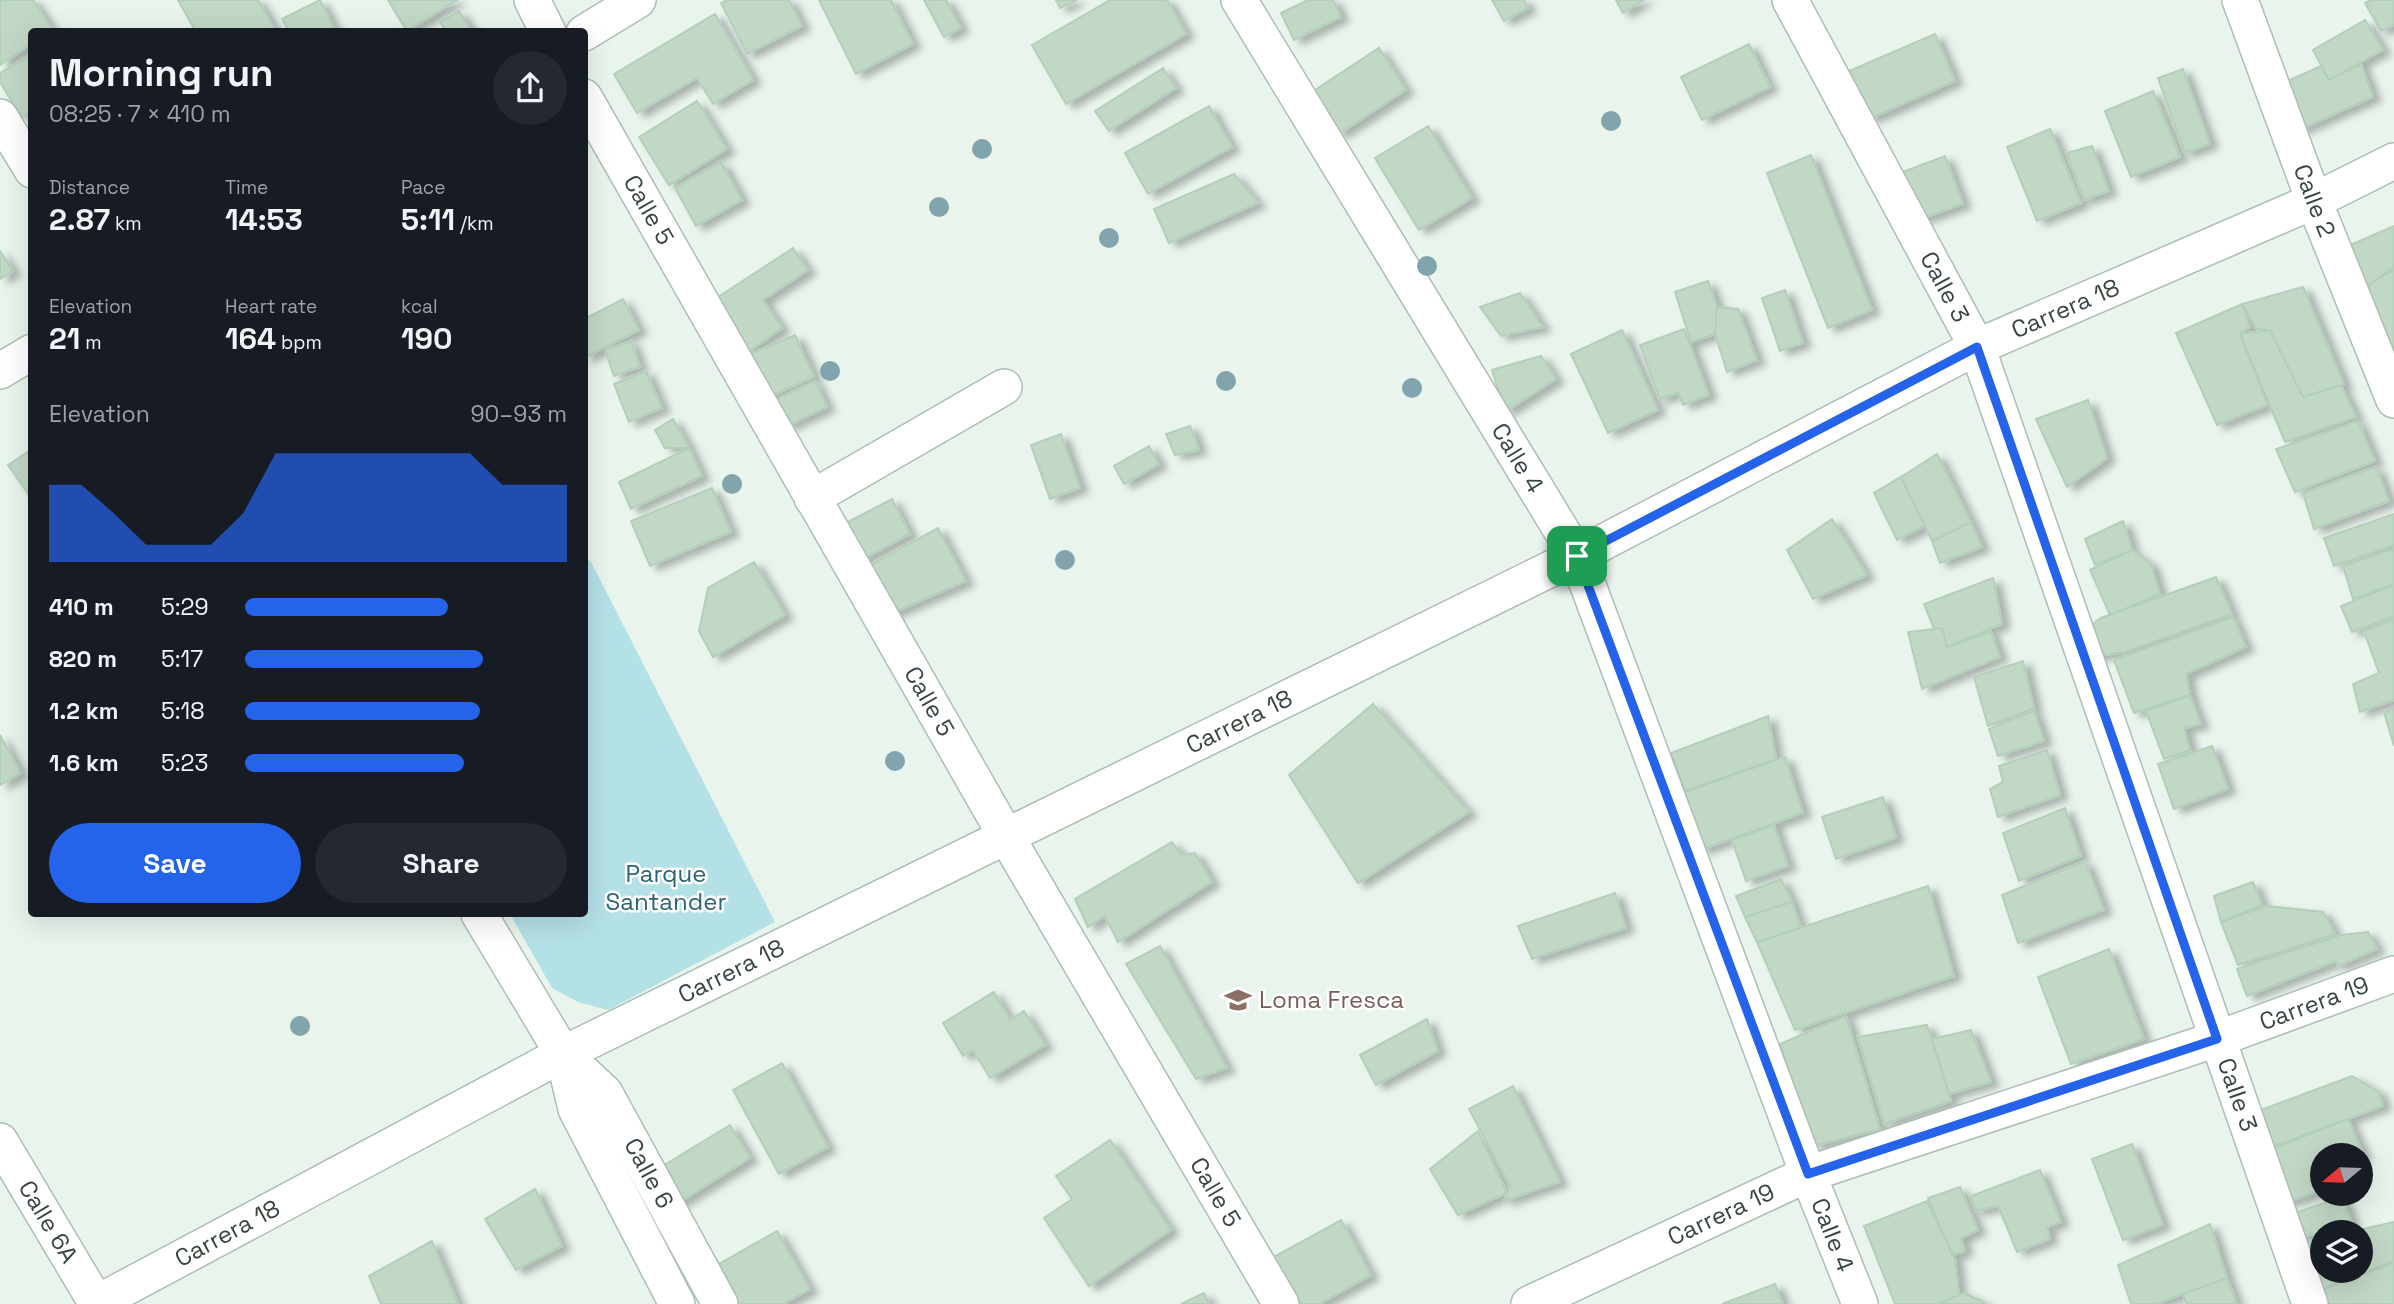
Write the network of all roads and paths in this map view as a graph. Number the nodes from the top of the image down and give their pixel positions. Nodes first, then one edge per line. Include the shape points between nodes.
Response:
1 (532, 0) edge
2 (638, 0) edge
3 (1239, 0) edge
4 (1790, 0) edge
5 (2240, 0) edge
6 (546, 28) edge
7 (588, 31) edge
8 (588, 104) edge
9 (0, 117) edge
10 (2394, 161) edge
11 (28, 163) edge
12 (2314, 201) junction
13 (1977, 347) junction
14 (28, 354) edge
15 (0, 371) edge
16 (1004, 387) dead end
17 (2394, 400) edge
18 (812, 498) junction
19 (1577, 556) junction
20 (1006, 836) junction
21 (481, 917) edge
22 (2394, 974) edge
23 (2217, 1039) junction
24 (563, 1054) junction
25 (0, 1141) edge
26 (1808, 1174) junction
27 (96, 1304) edge
28 (677, 1304) edge
29 (720, 1304) edge
30 (1281, 1304) edge
31 (1529, 1304) edge
32 (1860, 1304) edge
33 (2310, 1304) edge

1 - 6 street
2 - 7 street
3 - 19 street, Calle 4
4 - 13 street, Calle 3
5 - 12 street, Calle 2
8 - 18 street, Calle 5
9 - 11 street
10 - 12 street, Carrera 18
12 - 13 street, Carrera 18
12 - 17 street, Calle 2
13 - 19 street, Carrera 18
13 - 23 street, Calle 3
14 - 15 street
16 - 18 street
18 - 20 street, Calle 5
19 - 20 street, Carrera 18
19 - 26 street, Calle 4
20 - 24 street, Carrera 18
20 - 30 street, Calle 5
21 - 24 street, Calle 6
22 - 23 street, Carrera 19
23 - 26 street, Carrera 19
23 - 33 street, Calle 3
24 - 27 street, Carrera 18
24 - 28 street, Calle 6 via 576,1109
24 - 29 street, Calle 6 via 606,1093
25 - 27 street, Calle 6A
26 - 31 street, Carrera 19
26 - 32 street, Calle 4

